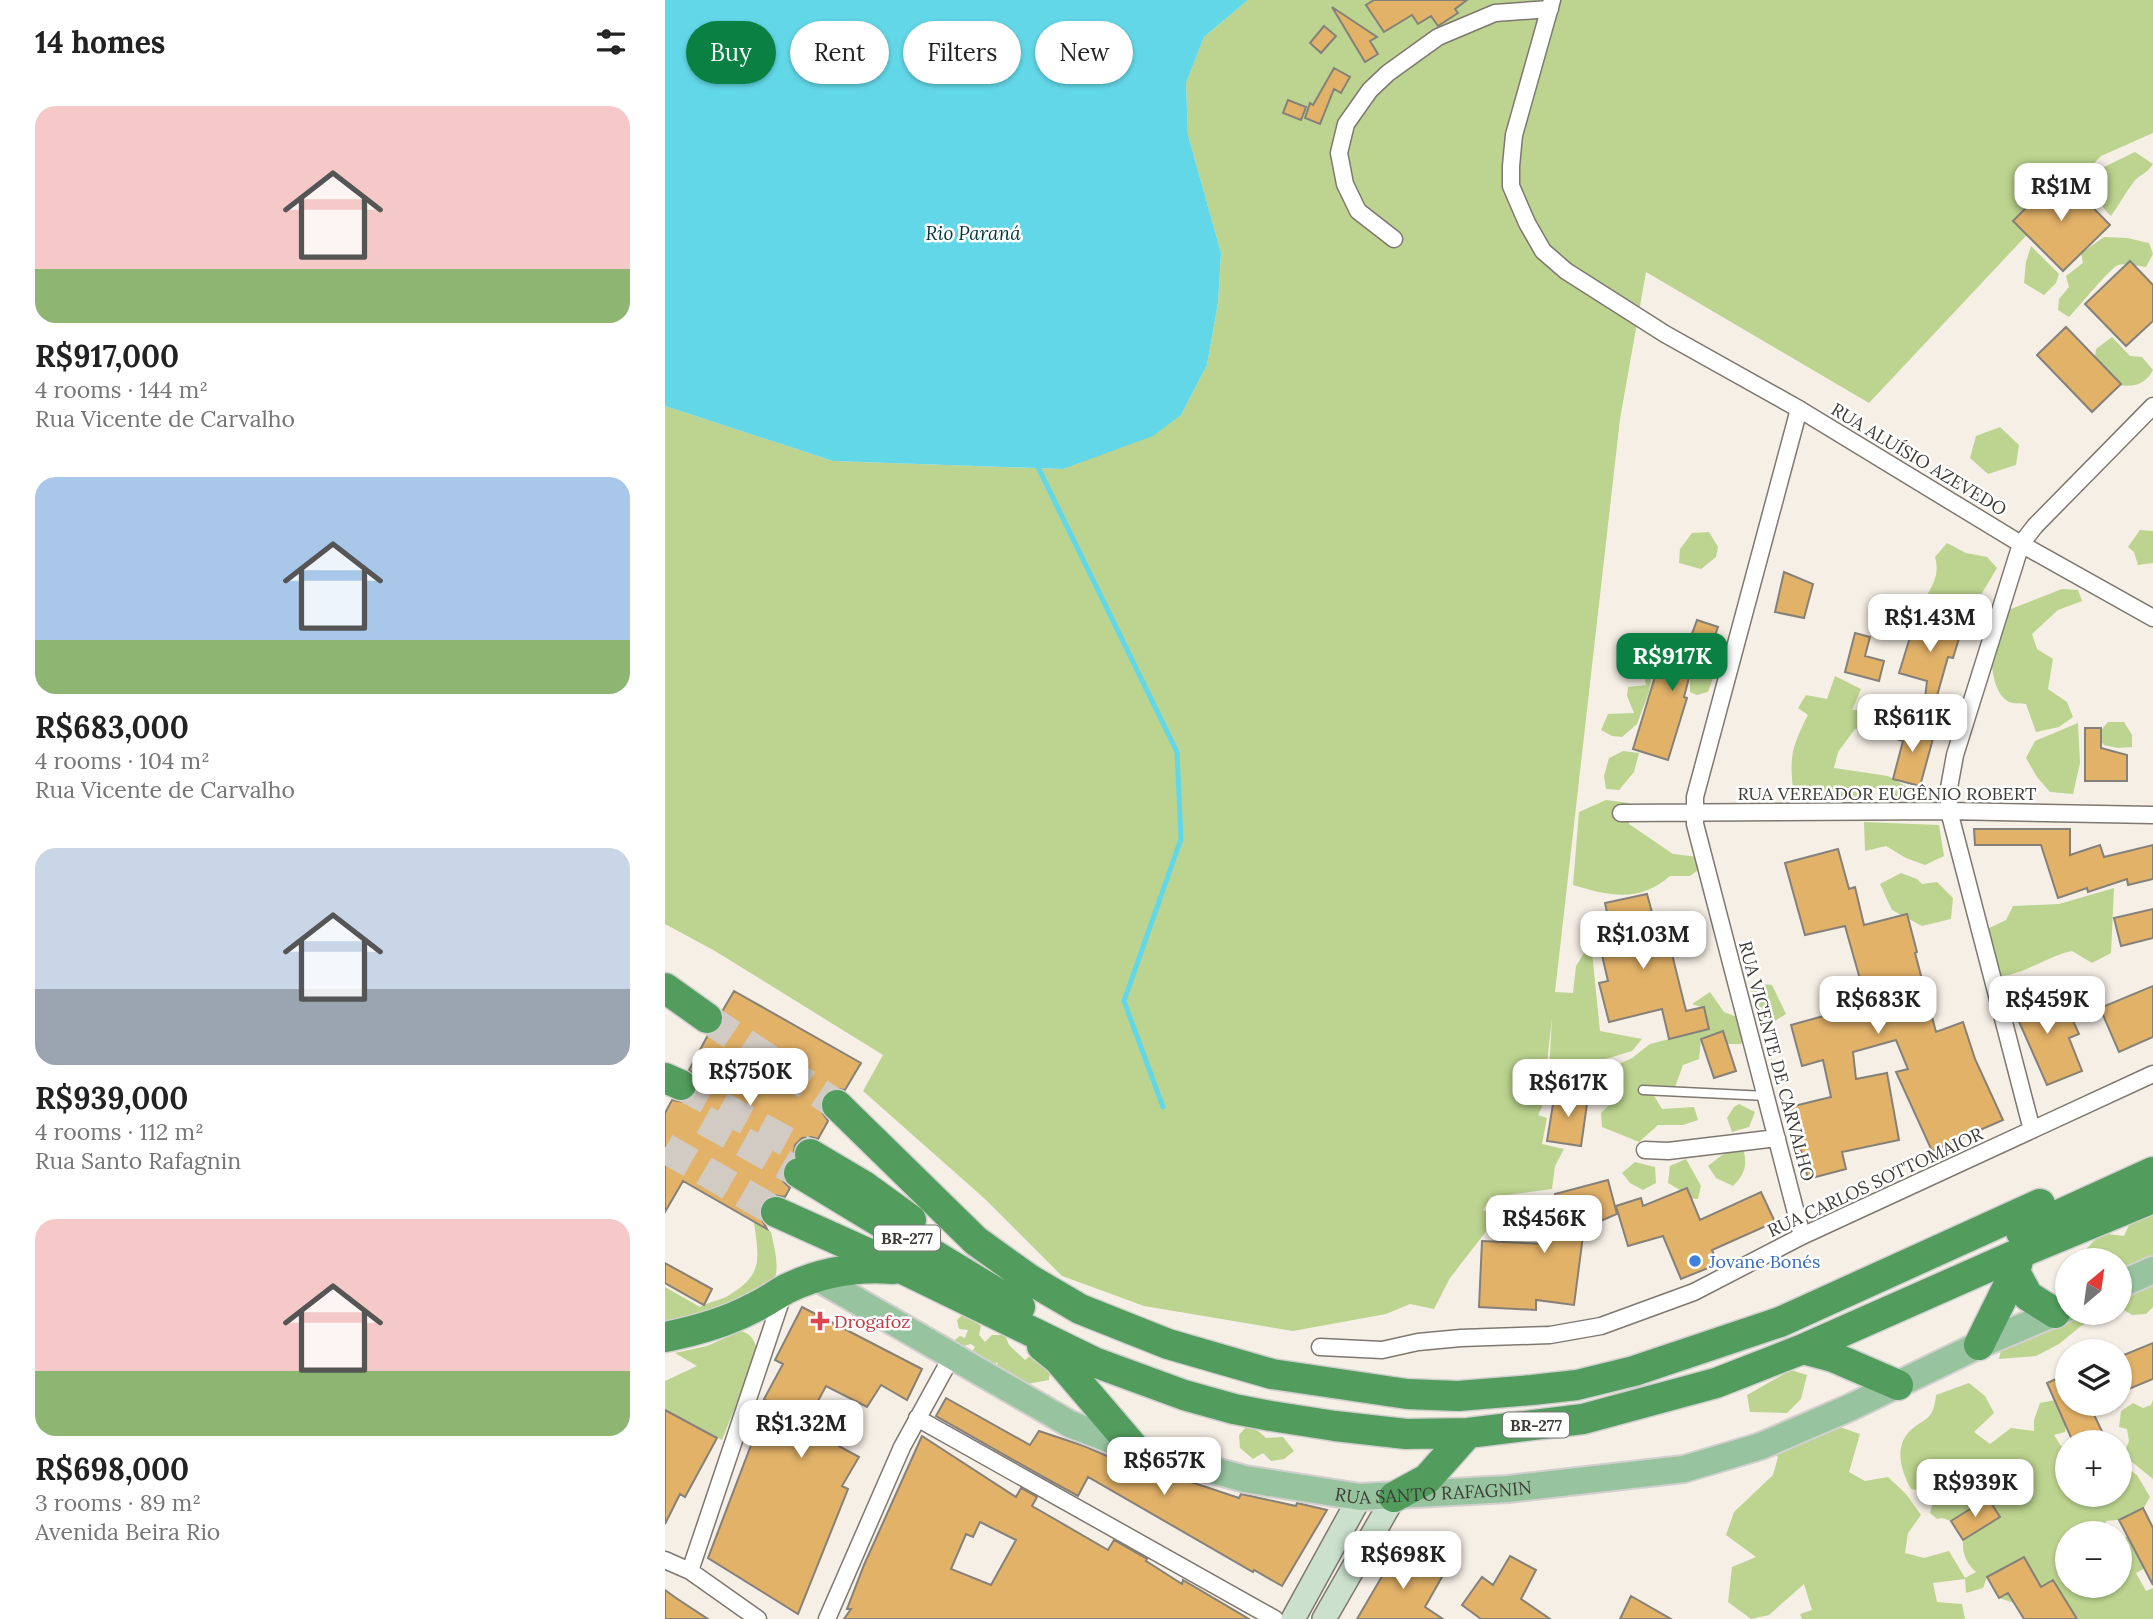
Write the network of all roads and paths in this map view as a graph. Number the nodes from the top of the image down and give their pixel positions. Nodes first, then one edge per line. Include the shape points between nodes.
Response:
1 (1551, 4) edge
2 (1394, 239) dead end
3 (2153, 406) edge
4 (1799, 409) junction
5 (2021, 544) junction
6 (2153, 618) edge
7 (1949, 811) junction
8 (1621, 813) dead end
9 (1694, 813) junction
10 (2153, 814) edge
11 (665, 988) edge
12 (707, 1018) tunnel mouth
13 (2153, 1074) edge
14 (1643, 1090) dead end
15 (1766, 1096) junction
16 (837, 1105) tunnel mouth
17 (2032, 1130) junction
18 (1777, 1138) junction
19 (874, 1141) junction
20 (1645, 1150) dead end
21 (804, 1163) tunnel mouth
22 (2153, 1172) edge
23 (2124, 1185) junction
24 (855, 1193) junction
25 (2153, 1198) edge
26 (1802, 1236) junction
27 (2017, 1263) junction
28 (2153, 1270) edge
29 (907, 1271) junction
30 (815, 1277) junction
31 (2132, 1279) edge
32 (785, 1289) junction
33 (2055, 1308) edge
34 (2055, 1313) edge
35 (1014, 1314) junction
36 (665, 1337) edge
37 (1979, 1345) junction
38 (1320, 1347) dead end
39 (1803, 1349) junction
40 (952, 1356) junction
41 (1898, 1385) junction
42 (917, 1418) junction
43 (1468, 1433) junction
44 (1135, 1449) junction
45 (1360, 1497) junction
46 (1394, 1497) junction
47 (665, 1559) edge
48 (690, 1571) junction
49 (758, 1619) edge
50 (827, 1619) edge
51 (1275, 1619) edge
52 (1293, 1619) edge
53 (1324, 1619) edge

1 - 2 street via 1495,13 1438,37 1370,90 1346,124 1339,153 1345,184 1358,211
1 - 4 street, RUA ALUÍSIO AZEVEDO via 1514,135 1511,186 1543,251 1566,271 1665,334
3 - 5 street
4 - 5 street, RUA ALUÍSIO AZEVEDO
4 - 9 street, RUA VICENTE DE CARVALHO
5 - 6 street, RUA ALUÍSIO AZEVEDO
5 - 7 street via 1955,755
7 - 9 street, RUA VEREADOR EUGÊNIO ROBERT
7 - 10 street, RUA VEREADOR EUGÊNIO ROBERT
7 - 17 street
8 - 9 street, RUA VEREADOR EUGÊNIO ROBERT
9 - 15 street, RUA VICENTE DE CARVALHO
11 - 12 highway
13 - 17 street, RUA CARLOS SOTTOMAIOR
14 - 15 lane
15 - 18 street, RUA VICENTE DE CARVALHO
16 - 19 highway
17 - 26 street, RUA CARLOS SOTTOMAIOR
18 - 20 street
18 - 26 street, RUA VICENTE DE CARVALHO
19 - 23 highway via 976,1241 1080,1309 1168,1344 1272,1374 1407,1394 1458,1396 1577,1385 1634,1371 1780,1322 2083,1187
19 - 24 highway via 873,1168
21 - 24 highway
22 - 23 highway, BR-277
23 - 35 highway, BR-277 via 1787,1336 1705,1367 1583,1402 1518,1411 1410,1417 1275,1402 1126,1358
24 - 29 highway, BR-277 via 817,1215 783,1215
24 - 35 highway via 919,1226
25 - 27 highway, BR-277
26 - 38 street, RUA CARLOS SOTTOMAIOR via 1694,1292 1601,1326 1550,1335 1440,1340 1382,1350
27 - 33 highway via 2028,1296
27 - 37 highway
27 - 39 highway, BR-277
28 - 31 main road
29 - 30 highway via 855,1269
29 - 35 highway, BR-277
30 - 32 highway
30 - 40 main road, RUA SANTO RAFAGNIN
32 - 36 highway via 753,1309 708,1327
32 - 48 street
34 - 37 main road, RUA SANTO RAFAGNIN
35 - 43 highway, BR-277 via 1094,1362 1234,1409 1406,1434
35 - 44 highway
37 - 41 main road, RUA SANTO RAFAGNIN
39 - 41 highway
39 - 43 highway, BR-277 via 1716,1383 1632,1407 1583,1419
40 - 42 street
40 - 44 main road, RUA SANTO RAFAGNIN via 1070,1424
41 - 46 main road, RUA SANTO RAFAGNIN via 1761,1446 1684,1469
42 - 50 street
42 - 51 street
43 - 46 highway via 1427,1479
44 - 45 main road, RUA SANTO RAFAGNIN via 1245,1479
45 - 46 main road, RUA SANTO RAFAGNIN
45 - 52 main road
46 - 53 main road
47 - 48 street
48 - 49 street

